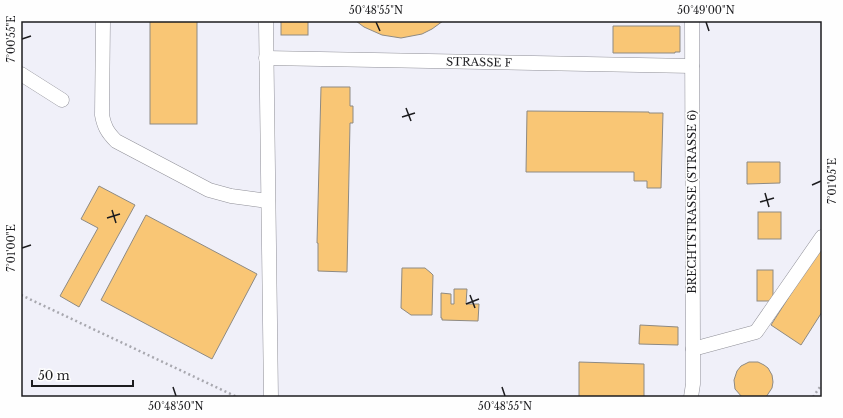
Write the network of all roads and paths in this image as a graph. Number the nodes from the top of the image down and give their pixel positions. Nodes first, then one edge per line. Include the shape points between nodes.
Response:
1 (103, 21) edge
2 (266, 21) edge
3 (692, 21) edge
4 (266, 58) junction
5 (692, 66) junction
6 (21, 74) edge
7 (62, 100) dead end
8 (268, 201) junction
9 (822, 237) edge
10 (21, 295) edge
11 (693, 349) junction
12 (822, 384) edge
13 (692, 390) edge
14 (237, 397) edge
15 (271, 397) edge
16 (814, 397) edge

1 - 8 street via 102,115 107,132 116,141 209,190
2 - 4 street
3 - 5 street, BRECHTSTRASSE (STRASSE 6)
4 - 5 street, STRASSE F
4 - 8 street
5 - 11 street, BRECHTSTRASSE (STRASSE 6)
6 - 7 street
8 - 15 street
9 - 11 street via 756,332
10 - 14 path
11 - 13 street, BRECHTSTRASSE (STRASSE 6)
12 - 16 path

